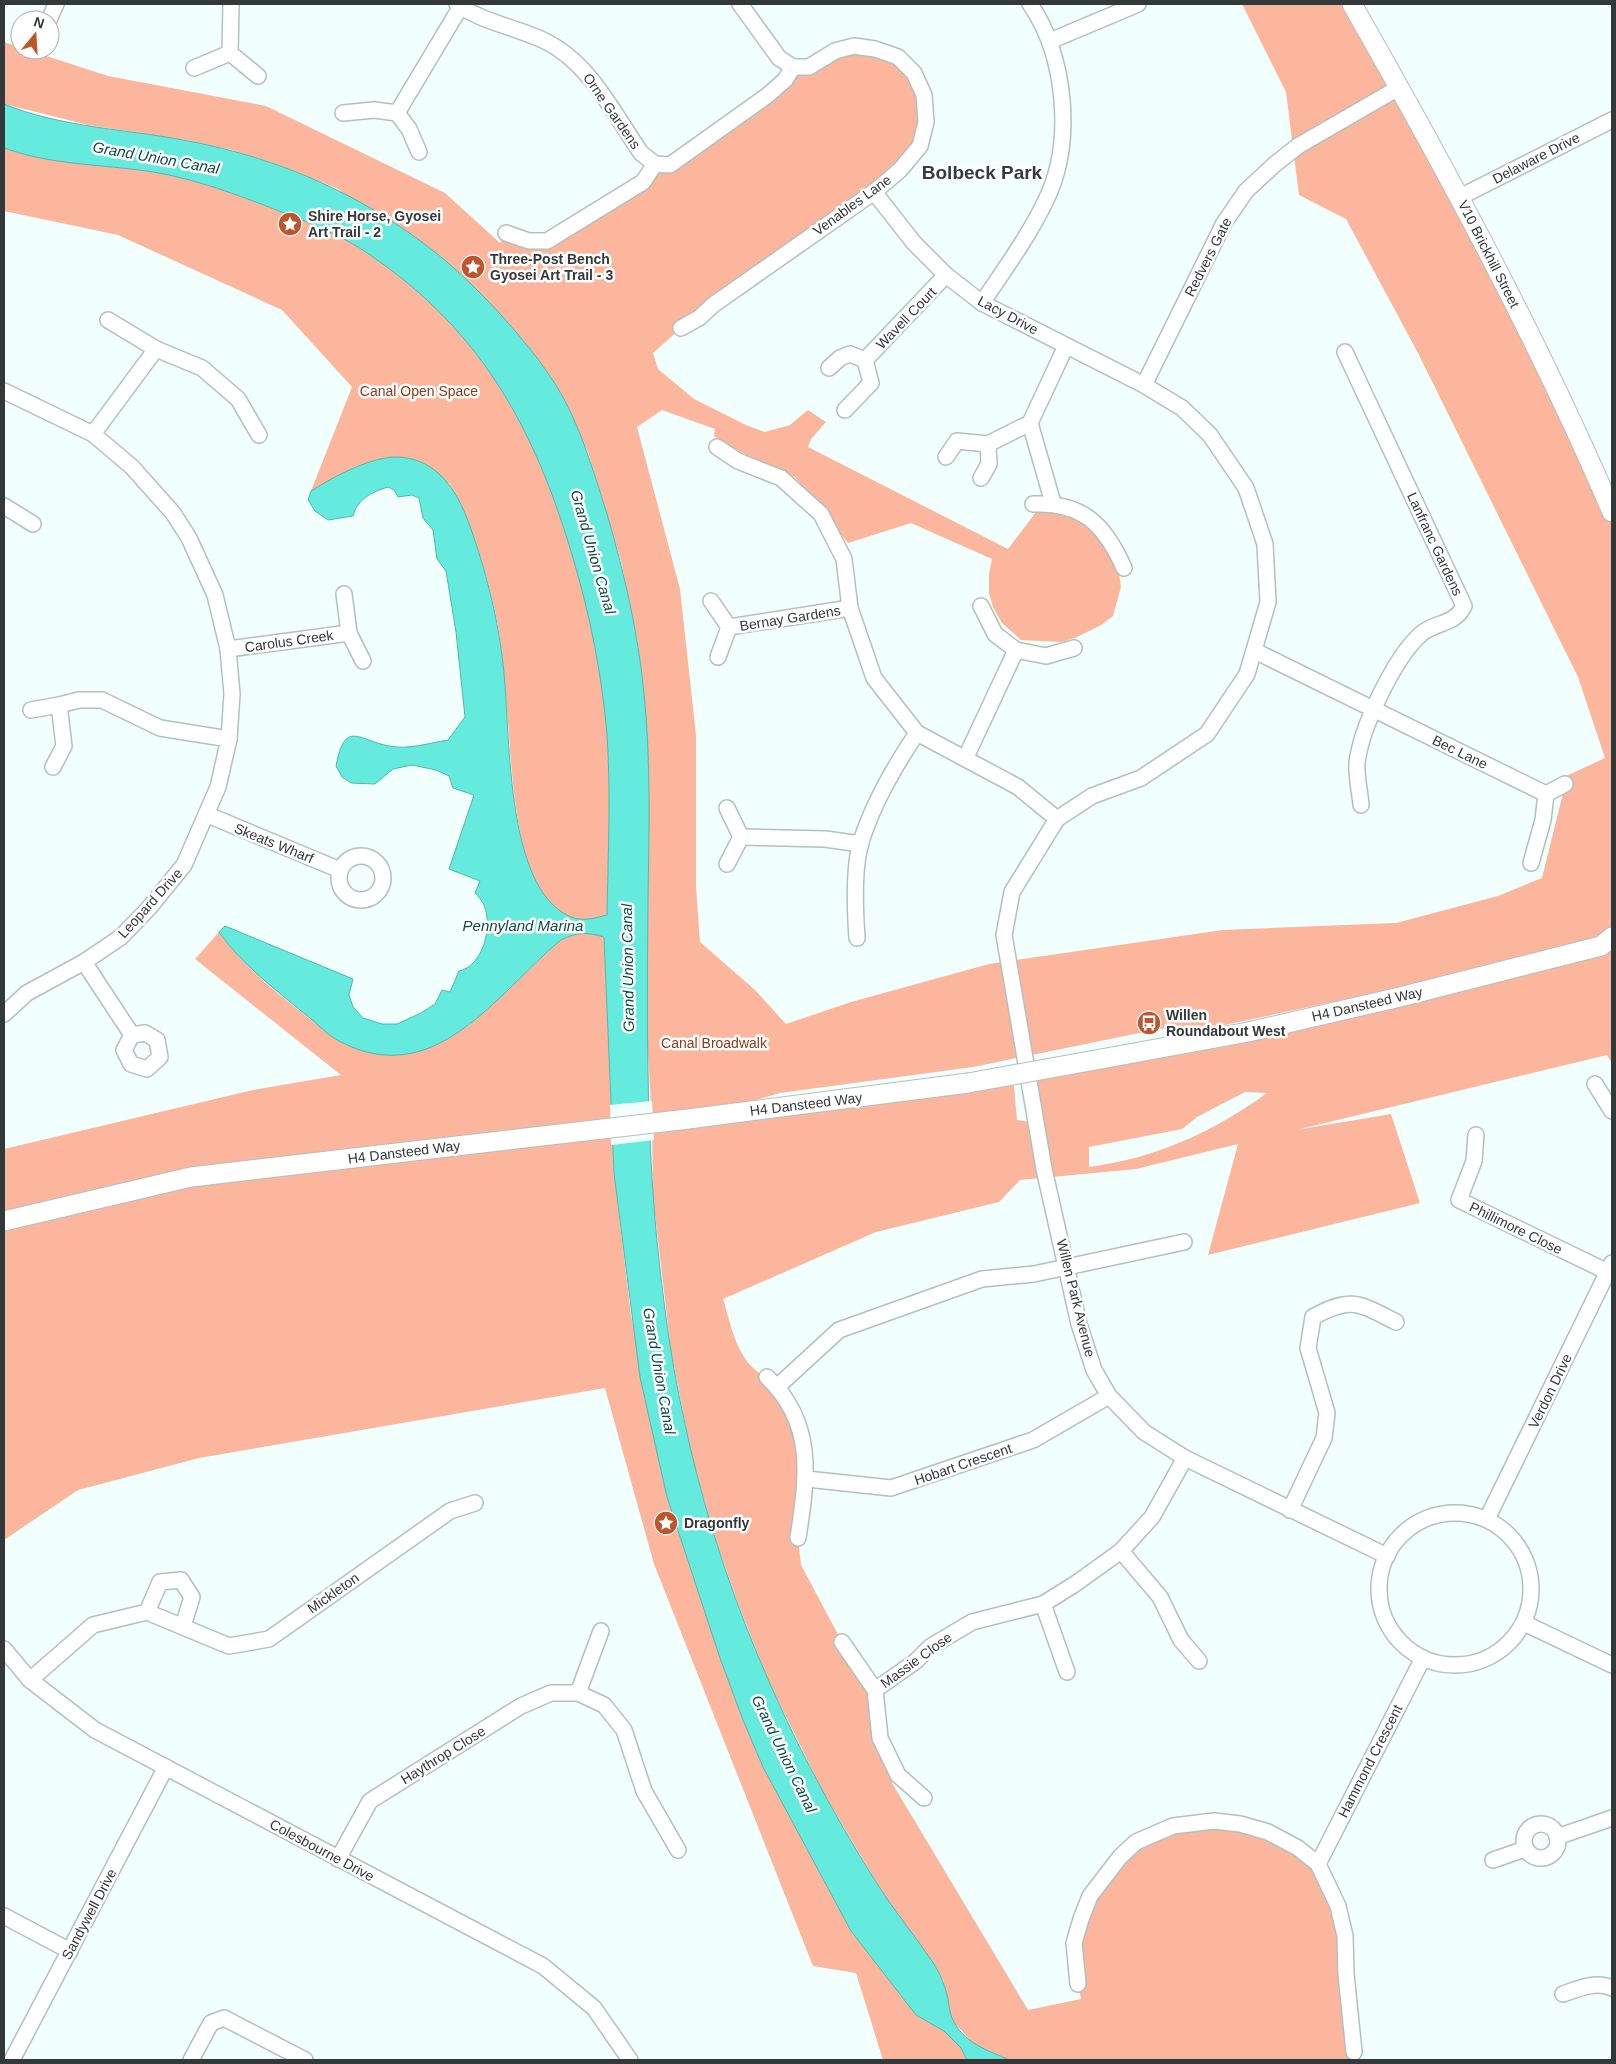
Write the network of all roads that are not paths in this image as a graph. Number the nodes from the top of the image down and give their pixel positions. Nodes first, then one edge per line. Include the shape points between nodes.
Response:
1 (231, 4) edge
2 (740, 4) edge
3 (1030, 4) edge
4 (1138, 4) edge
5 (1352, 4) edge
6 (459, 5) edge
7 (1050, 41) junction
8 (230, 53) junction
9 (793, 67) junction
10 (194, 68) dead end
11 (258, 76) dead end
12 (1400, 87) junction
13 (343, 113) dead end
14 (397, 113) junction
15 (1612, 120) edge
16 (419, 152) dead end
17 (655, 164) junction
18 (874, 192) junction
19 (1460, 197) junction
20 (506, 233) dead end
21 (946, 275) junction
22 (982, 303) junction
23 (108, 320) dead end
24 (681, 328) dead end
25 (1066, 346) junction
26 (156, 349) junction
27 (1346, 352) dead end
28 (865, 360) junction
29 (829, 368) dead end
30 (1144, 385) junction
31 (4, 391) edge
32 (844, 410) dead end
33 (1030, 423) junction
34 (93, 434) junction
35 (259, 435) dead end
36 (988, 444) junction
37 (717, 447) dead end
38 (946, 457) dead end
39 (981, 478) dead end
40 (1053, 503) junction
41 (1033, 504) dead end
42 (4, 506) edge
43 (1612, 512) edge
44 (33, 524) dead end
45 (1124, 568) dead end
46 (344, 594) dead end
47 (711, 601) dead end
48 (981, 606) dead end
49 (850, 608) junction
50 (729, 627) junction
51 (349, 633) junction
52 (1074, 648) dead end
53 (228, 650) junction
54 (1016, 650) junction
55 (1255, 651) junction
56 (718, 657) dead end
57 (363, 661) dead end
58 (59, 704) junction
59 (31, 710) dead end
60 (1374, 710) junction
61 (917, 733) junction
62 (229, 739) junction
63 (966, 757) junction
64 (54, 766) dead end
65 (1565, 784) dead end
66 (1546, 794) junction
67 (1361, 805) dead end
68 (727, 808) dead end
69 (208, 815) junction
70 (1057, 819) junction
71 (741, 837) junction
72 (861, 844) junction
73 (1531, 863) dead end
74 (727, 864) dead end
75 (340, 870) dead end
76 (857, 938) dead end
77 (1608, 944) edge
78 (84, 962) junction
79 (4, 1014) edge
80 (132, 1035) dead end
81 (1595, 1084) dead end
82 (1612, 1111) edge
83 (1476, 1135) dead end
84 (4, 1221) edge
85 (1184, 1242) dead end
86 (1066, 1266) junction
87 (1611, 1270) edge
88 (1396, 1322) dead end
89 (1109, 1396) junction
90 (1184, 1458) junction
91 (807, 1479) junction
92 (475, 1503) dead end
93 (1290, 1510) junction
94 (1486, 1519) junction
95 (798, 1538) dead end
96 (1121, 1551) junction
97 (1387, 1556) junction
98 (1043, 1604) junction
99 (147, 1612) junction
100 (1524, 1623) junction
101 (183, 1626) junction
102 (601, 1631) dead end
103 (842, 1642) dead end
104 (4, 1649) edge
105 (1422, 1658) junction
106 (1199, 1661) dead end
107 (1612, 1665) edge
108 (1067, 1672) dead end
109 (30, 1680) junction
110 (875, 1690) junction
111 (578, 1694) junction
112 (166, 1767) junction
113 (924, 1798) dead end
114 (1612, 1818) edge
115 (1557, 1836) junction
116 (1525, 1849) junction
117 (678, 1850) dead end
118 (338, 1859) junction
119 (1493, 1860) dead end
120 (1318, 1864) junction
121 (4, 1916) edge
122 (70, 1951) junction
123 (1078, 1984) dead end
124 (1612, 1988) edge
125 (1564, 1994) dead end
126 (1354, 2052) dead end
127 (12, 2060) edge
128 (191, 2060) edge
129 (305, 2060) edge
130 (630, 2060) edge

1 - 8 street
2 - 9 street via 779,58
3 - 7 street
4 - 7 street
5 - 12 street, V10 Brickhill Street
6 - 14 street, Orne Gardens
6 - 17 street, Orne Gardens via 488,21 546,41 579,64 641,153
7 - 22 street via 1062,90 1062,146 1047,199
8 - 10 street
8 - 11 street
9 - 17 street via 785,80 768,94 670,165
9 - 18 street, Venables Lane via 809,67 835,51 854,46 898,57 914,73 924,95 926,122 920,146 900,170
12 - 19 street, V10 Brickhill Street
12 - 30 street, Redvers Gate via 1298,146 1246,191 1224,223
13 - 14 street via 374,110
14 - 16 street via 409,129
15 - 19 street, Delaware Drive
17 - 20 street via 643,182 547,241 529,241
18 - 21 street, Lacy Drive via 914,243
18 - 24 street, Venables Lane
19 - 43 street, V10 Brickhill Street via 1554,383
21 - 22 street, Lacy Drive
21 - 28 street, Wavell Court
22 - 25 street, Lacy Drive
23 - 26 street
25 - 30 street, Lacy Drive
25 - 33 street
26 - 34 street
26 - 35 street via 202,368 238,399
27 - 60 street, Lanfranc Gardens via 1464,606 1459,616 1422,633 1403,655
28 - 29 street, Wavell Court via 850,354
28 - 32 street, Wavell Court via 871,383
30 - 55 street, Lacy Drive via 1182,408 1210,434 1246,488 1266,544 1268,602
31 - 34 street, Leopard Drive
33 - 36 street
33 - 40 street
34 - 53 street, Leopard Drive via 132,468 173,513 189,538 215,595
36 - 38 street via 957,440
36 - 39 street via 989,464
37 - 49 street, Bernay Gardens via 738,461 781,478 821,514 844,559
40 - 41 street
40 - 45 street via 1082,514 1101,527 1116,548
42 - 44 street
46 - 51 street, Carolus Creek
47 - 50 street, Bernay Gardens
48 - 54 street via 995,634
49 - 50 street, Bernay Gardens
49 - 61 street, Bernay Gardens via 874,678
50 - 56 street, Bernay Gardens
51 - 53 street, Carolus Creek
51 - 57 street, Carolus Creek
52 - 54 street via 1046,656
53 - 62 street, Leopard Drive via 232,694
54 - 63 street
55 - 60 street, Bec Lane
55 - 70 street, Lacy Drive via 1247,674 1207,734 1142,778 1092,796
58 - 59 street
58 - 62 street via 102,700 160,728
58 - 64 street via 64,746
60 - 66 street, Bec Lane
60 - 67 street via 1357,764
61 - 63 street, Bernay Gardens
61 - 72 street via 889,775
62 - 69 street, Leopard Drive
63 - 70 street, Bernay Gardens via 1018,787
65 - 66 street
66 - 73 street via 1543,820
68 - 71 street
69 - 75 street, Skeats Wharf
69 - 78 street, Leopard Drive via 184,866 149,908 121,937
70 - 86 street, Willen Park Avenue via 1012,892 1004,935 1044,1169
71 - 72 street via 825,839
71 - 74 street
72 - 76 street via 855,898
77 - 84 street, H4 Dansteed Way, bridge via 1391,1000 1248,1032 968,1083 191,1177
78 - 79 street, Leopard Drive via 27,993
78 - 80 street
81 - 82 street
83 - 87 street, Phillimore Close via 1474,1161 1459,1200
85 - 86 street
86 - 89 street, Willen Park Avenue via 1079,1324 1094,1370
86 - 91 street via 1034,1274 982,1279 839,1330 772,1382 792,1409 804,1448
87 - 94 street, Verdon Drive
88 - 93 street via 1351,1302 1328,1308 1312,1317 1308,1348 1327,1413 1324,1438
89 - 90 street, Willen Park Avenue via 1144,1432
89 - 91 street, Hobart Crescent via 1033,1440 891,1488
90 - 93 street, Willen Park Avenue
90 - 96 street, Massie Close via 1152,1517
91 - 95 street
92 - 101 street, Mickleton via 450,1511 269,1639 229,1646
93 - 97 street, Willen Park Avenue
94 - 97 street via 1461,1513 1430,1517 1403,1533
94 - 100 street via 1508,1534 1528,1564 1531,1600
96 - 98 street, Massie Close
96 - 106 street via 1160,1597 1180,1640
97 - 105 street via 1379,1585 1384,1617 1399,1641
98 - 108 street
98 - 110 street, Massie Close via 972,1622 930,1647
99 - 101 street, Mickleton
99 - 101 street via 160,1582 181,1580 192,1597
99 - 109 street via 93,1625
100 - 105 street via 1507,1646 1480,1661 1450,1665
100 - 107 street
102 - 111 street
103 - 110 street, Massie Close
104 - 109 street, Colesbourne Drive
105 - 120 street, Hammond Crescent
109 - 112 street, Colesbourne Drive via 95,1730
110 - 113 street, Massie Close via 880,1738 898,1774
111 - 117 street, Haythrop Close via 604,1705 624,1730 644,1791
111 - 118 street, Haythrop Close via 551,1694 522,1706 370,1802
112 - 118 street, Colesbourne Drive
112 - 122 street, Sandywell Drive
114 - 115 street
115 - 116 street via 1557,1848 1549,1856 1538,1858
115 - 116 street via 1551,1828 1535,1825 1526,1832
116 - 119 street
118 - 130 street, Colesbourne Drive via 543,1966 594,2008
120 - 123 street via 1298,1848 1268,1832 1214,1820 1173,1826 1136,1842 1090,1896 1074,1943
120 - 126 street via 1338,1906 1345,1936
121 - 122 street
122 - 127 street, Sandywell Drive
124 - 125 street via 1591,1985
128 - 129 street via 211,2024 224,2018

